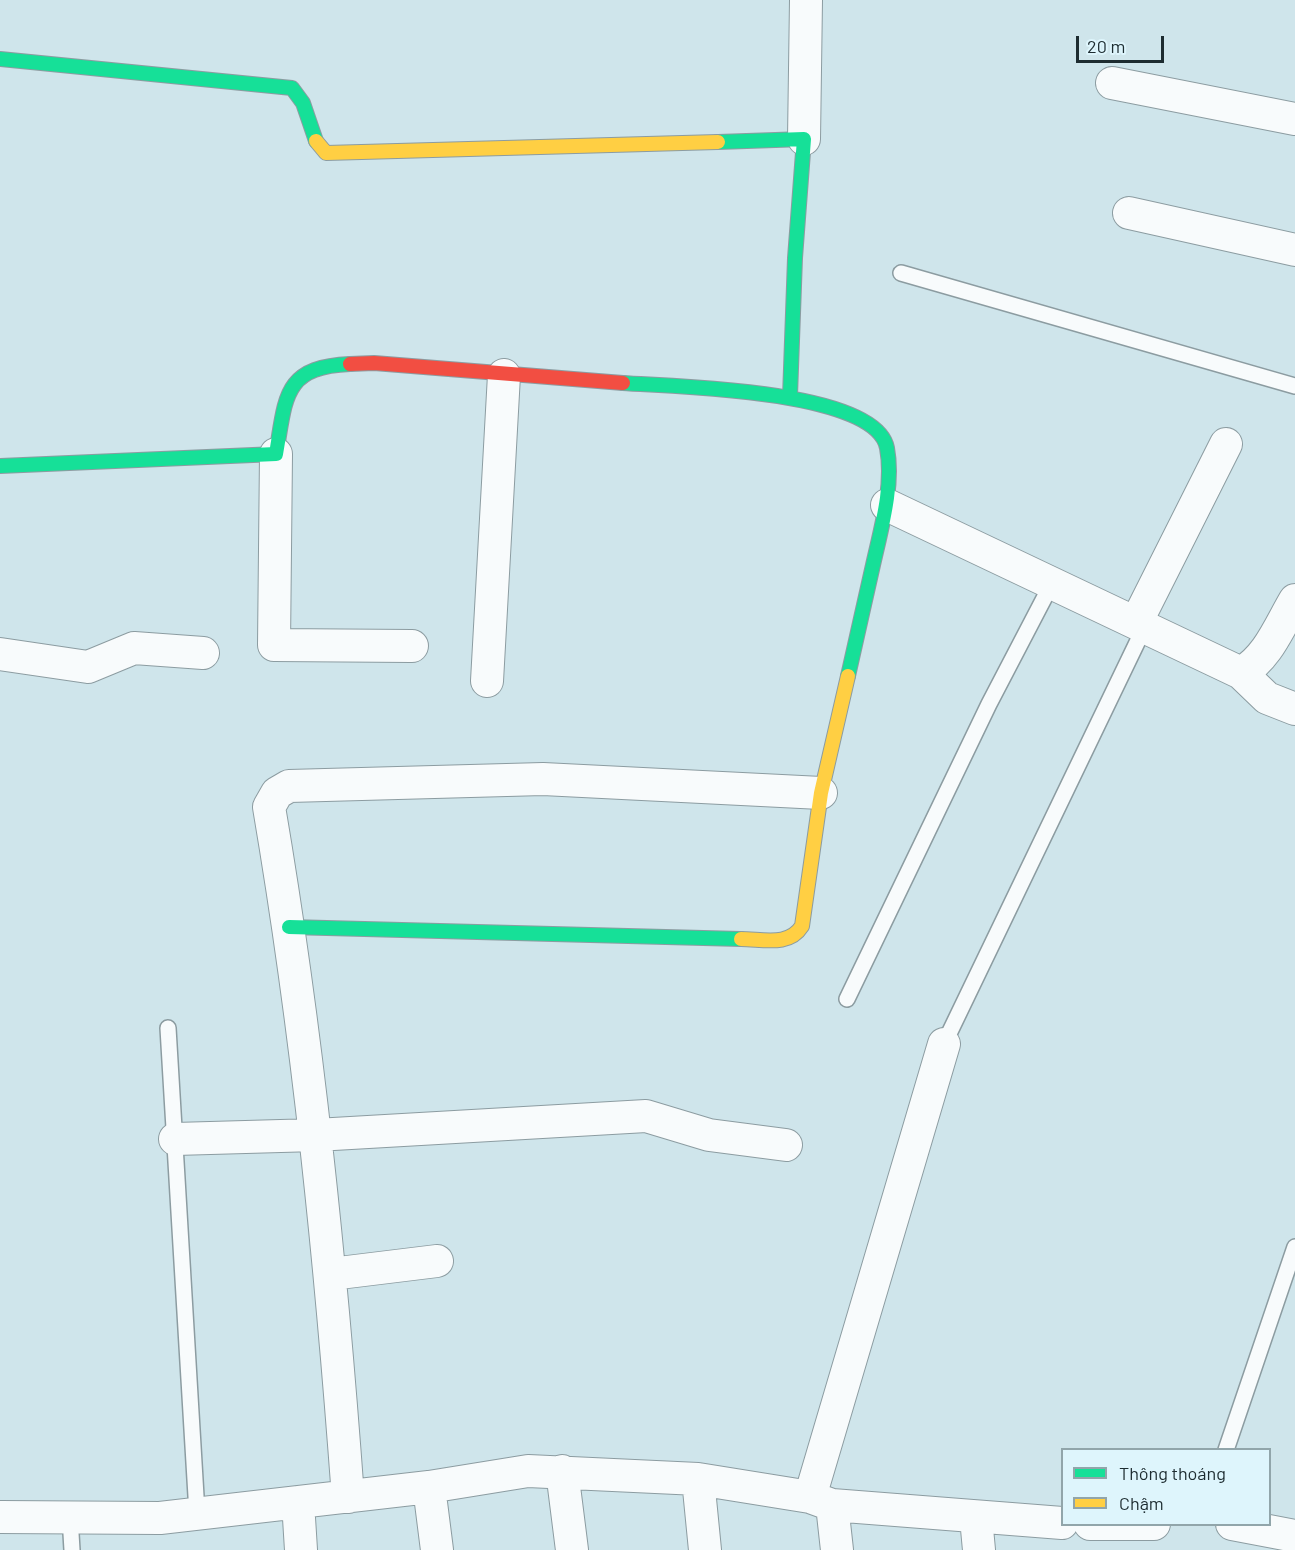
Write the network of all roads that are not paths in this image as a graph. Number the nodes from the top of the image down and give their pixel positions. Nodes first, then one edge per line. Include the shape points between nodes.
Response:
1 (806, 0) edge
2 (0, 59) edge
3 (1112, 83) dead end
4 (1295, 119) edge
5 (804, 139) junction
6 (1129, 213) dead end
7 (1295, 250) edge
8 (901, 273) dead end
9 (504, 375) junction
10 (1295, 386) edge
11 (790, 396) junction
12 (1226, 444) dead end
13 (276, 454) junction
14 (0, 466) edge
15 (887, 505) junction
16 (1052, 585) junction
17 (1295, 600) edge
18 (1140, 624) junction
19 (412, 646) dead end
20 (203, 653) dead end
21 (0, 654) edge
22 (1241, 673) junction
23 (487, 681) dead end
24 (1295, 709) edge
25 (821, 793) junction
26 (289, 927) junction
27 (847, 999) dead end
28 (168, 1028) dead end
29 (944, 1044) joint
30 (316, 1135) junction
31 (175, 1139) junction
32 (786, 1145) dead end
33 (1295, 1247) edge
34 (436, 1261) dead end
35 (332, 1274) junction
36 (1226, 1448) edge
37 (562, 1471) junction
38 (698, 1479) junction
39 (429, 1487) junction
40 (348, 1497) junction
41 (821, 1501) junction
42 (298, 1502) junction
43 (197, 1513) junction
44 (0, 1517) edge
45 (70, 1517) junction
46 (976, 1518) junction
47 (1061, 1523) edge
48 (1145, 1526) edge
49 (1242, 1526) edge
50 (1111, 1534) edge
51 (1295, 1536) edge
52 (72, 1550) edge
53 (301, 1550) edge
54 (437, 1550) edge
55 (572, 1550) edge
56 (705, 1550) edge
57 (837, 1550) edge
58 (979, 1550) edge

1 - 5 street
2 - 5 street via 292,88 300,95 313,137 326,153
3 - 4 street
5 - 11 street
6 - 7 street
8 - 10 lane
9 - 11 street
9 - 13 street via 374,363 316,367 297,380 287,403
9 - 23 street
11 - 15 street via 834,408 873,427 882,436 887,448
12 - 18 street
13 - 14 street
13 - 19 street via 274,645
15 - 16 street
15 - 25 street
16 - 18 street
16 - 27 lane via 989,704
17 - 22 street via 1263,655
18 - 22 street
18 - 29 lane
20 - 21 street via 134,648 88,667
22 - 24 street via 1267,698
25 - 26 street via 802,926 788,940
25 - 26 street via 543,779 289,786 277,793 269,807
26 - 30 street
28 - 31 lane
29 - 41 street
30 - 31 street
30 - 32 street via 646,1116 709,1135
30 - 35 street
31 - 43 lane
33 - 36 lane
34 - 35 street
35 - 40 street
37 - 38 street
37 - 39 street via 504,1473
37 - 55 street
38 - 41 street
38 - 56 street
39 - 40 street
39 - 54 street
40 - 42 street
41 - 46 street
41 - 57 street
42 - 43 street
42 - 53 street
43 - 45 street via 160,1518
44 - 45 street
45 - 52 lane
46 - 47 street
46 - 58 street
48 - 50 street
49 - 51 street

